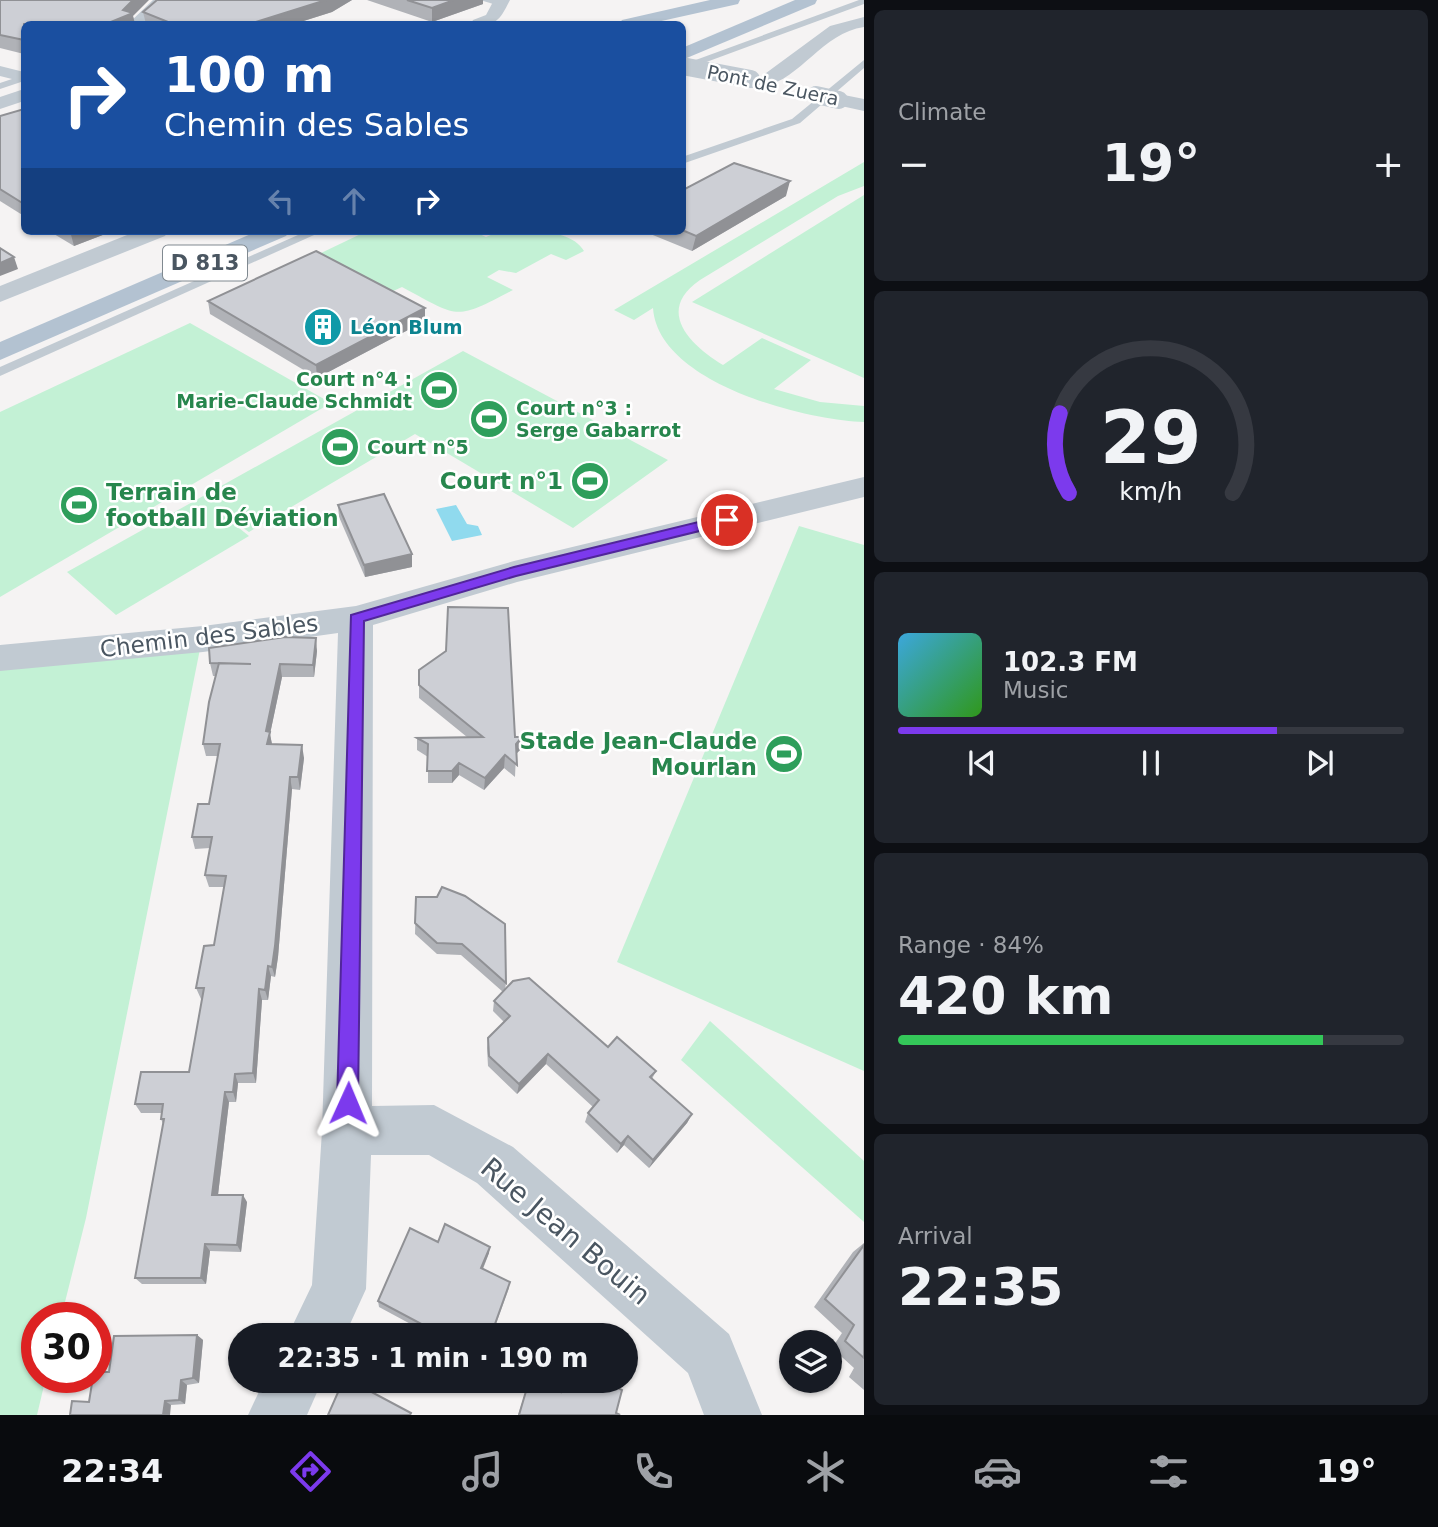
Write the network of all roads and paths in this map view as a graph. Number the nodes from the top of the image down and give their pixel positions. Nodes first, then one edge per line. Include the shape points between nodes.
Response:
1 (162, 0) edge
2 (732, 0) edge
3 (809, 0) edge
4 (831, 0) edge
5 (495, 1) edge
6 (864, 1) edge
7 (140, 21) edge
8 (489, 21) edge
9 (641, 21) edge
10 (864, 22) edge
11 (757, 23) junction
12 (686, 53) edge
13 (864, 63) edge
14 (686, 65) edge
15 (686, 67) edge
16 (0, 71) edge
17 (21, 76) edge
18 (21, 78) edge
19 (757, 81) junction
20 (0, 86) edge
21 (21, 96) edge
22 (0, 103) edge
23 (864, 106) edge
24 (686, 160) edge
25 (147, 235) edge
26 (269, 235) edge
27 (308, 235) edge
28 (0, 295) edge
29 (0, 352) edge
30 (0, 372) edge
31 (864, 487) edge
32 (356, 618) junction
33 (0, 659) edge
34 (347, 1131) junction
35 (322, 1323) edge
36 (288, 1393) edge
37 (277, 1415) edge
38 (733, 1415) edge

1 - 7 street
2 - 9 main road
3 - 11 main road
4 - 11 main road
5 - 8 street
6 - 14 lane
10 - 19 street via 834,29 783,71
11 - 12 main road
13 - 24 lane via 796,121
15 - 19 street, Pont de Zuera, bridge
16 - 17 street
18 - 20 lane
19 - 23 street, Pont de Zuera, bridge
21 - 22 street
25 - 28 street
26 - 29 main road, D 813
27 - 30 lane
31 - 32 street, Chemin des Sables via 514,572
32 - 33 street, Chemin des Sables
32 - 34 street
34 - 35 street via 339,1289
34 - 38 street, Rue Jean Bouin via 434,1130 495,1165 709,1354
36 - 37 street

